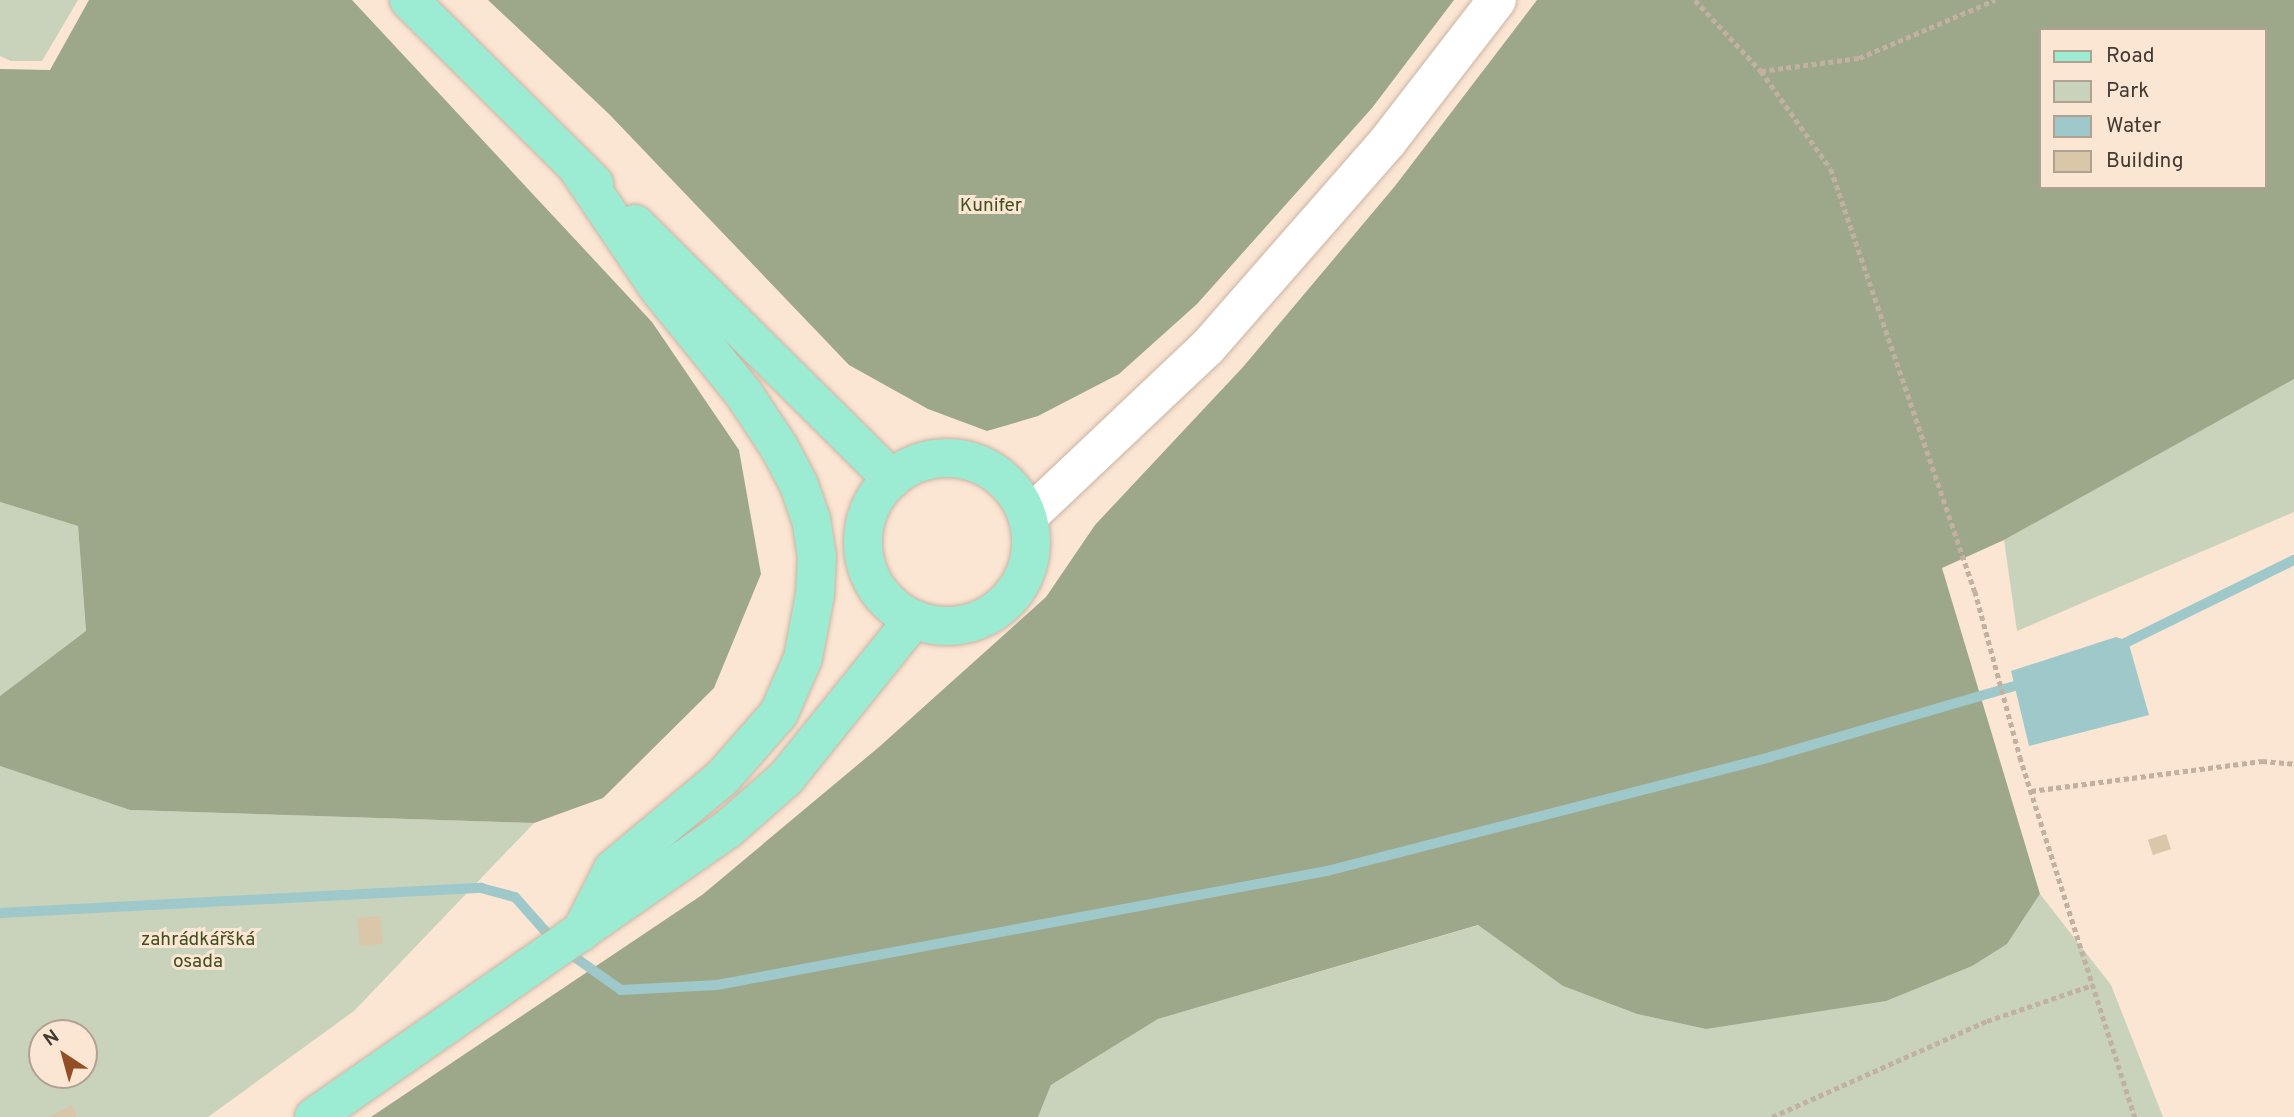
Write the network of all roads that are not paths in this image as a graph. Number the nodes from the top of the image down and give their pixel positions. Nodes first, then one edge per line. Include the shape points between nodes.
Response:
1 (409, 0) edge
2 (1497, 0) edge
3 (576, 166) junction
4 (892, 479) junction
5 (1028, 517) junction
6 (914, 620) junction
7 (581, 932) junction
8 (314, 1117) edge

1 - 3 main road
2 - 5 main road via 1388,141 1206,348
3 - 4 main road
3 - 7 main road via 659,289 744,394 779,447 811,519 817,556 803,657 779,713 723,777 613,869
4 - 5 main road via 929,460 970,460 1006,481
4 - 6 main road via 876,497 866,519 865,555 877,589 893,607
5 - 6 main road via 1032,540 1028,564 1019,586 1003,604 984,618 961,625 937,626
6 - 7 main road via 786,778 728,829
7 - 8 main road

